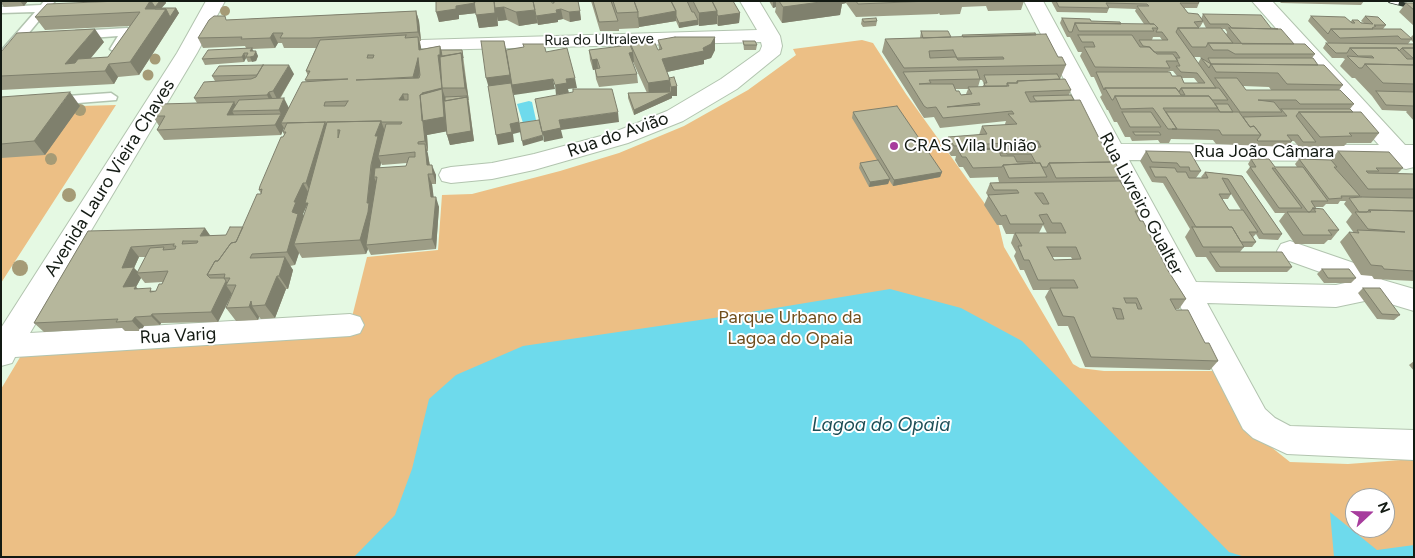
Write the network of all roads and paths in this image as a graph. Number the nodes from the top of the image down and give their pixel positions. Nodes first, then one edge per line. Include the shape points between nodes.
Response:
1 (216, 1) edge
2 (749, 1) edge
3 (1033, 1) edge
4 (1261, 1) edge
5 (47, 4) edge
6 (1, 10) edge
7 (68, 35) edge
8 (770, 36) junction
9 (39, 37) edge
10 (19, 38) junction
11 (428, 44) dead end
12 (1, 59) edge
13 (108, 59) edge
14 (111, 97) dead end
15 (41, 102) edge
16 (1114, 152) junction
17 (1406, 153) edge
18 (1414, 170) edge
19 (451, 175) dead end
20 (1290, 251) dead end
21 (1374, 288) junction
22 (1188, 292) junction
23 (1414, 300) edge
24 (350, 325) dead end
25 (3, 350) edge
26 (1414, 445) edge

1 - 25 street, Avenida Lauro Vieira Chaves via 177,70
2 - 8 street
3 - 16 street, Rua Livreiro Gualter
4 - 17 street
5 - 6 lane
5 - 10 lane
7 - 13 lane via 127,32
8 - 11 street, Rua do Ultraleve
8 - 19 street, Rua do Avião via 772,46 765,60 675,116 620,138 534,162
9 - 10 lane
10 - 12 lane
14 - 15 lane
16 - 17 street, Rua João Câmara
16 - 22 street, Rua Livreiro Gualter
17 - 18 street
20 - 21 street via 1344,270
21 - 22 street via 1336,296
21 - 23 street
22 - 26 street, Rua Livreiro Gualter via 1254,419 1264,428 1287,440
24 - 25 street, Rua Varig

